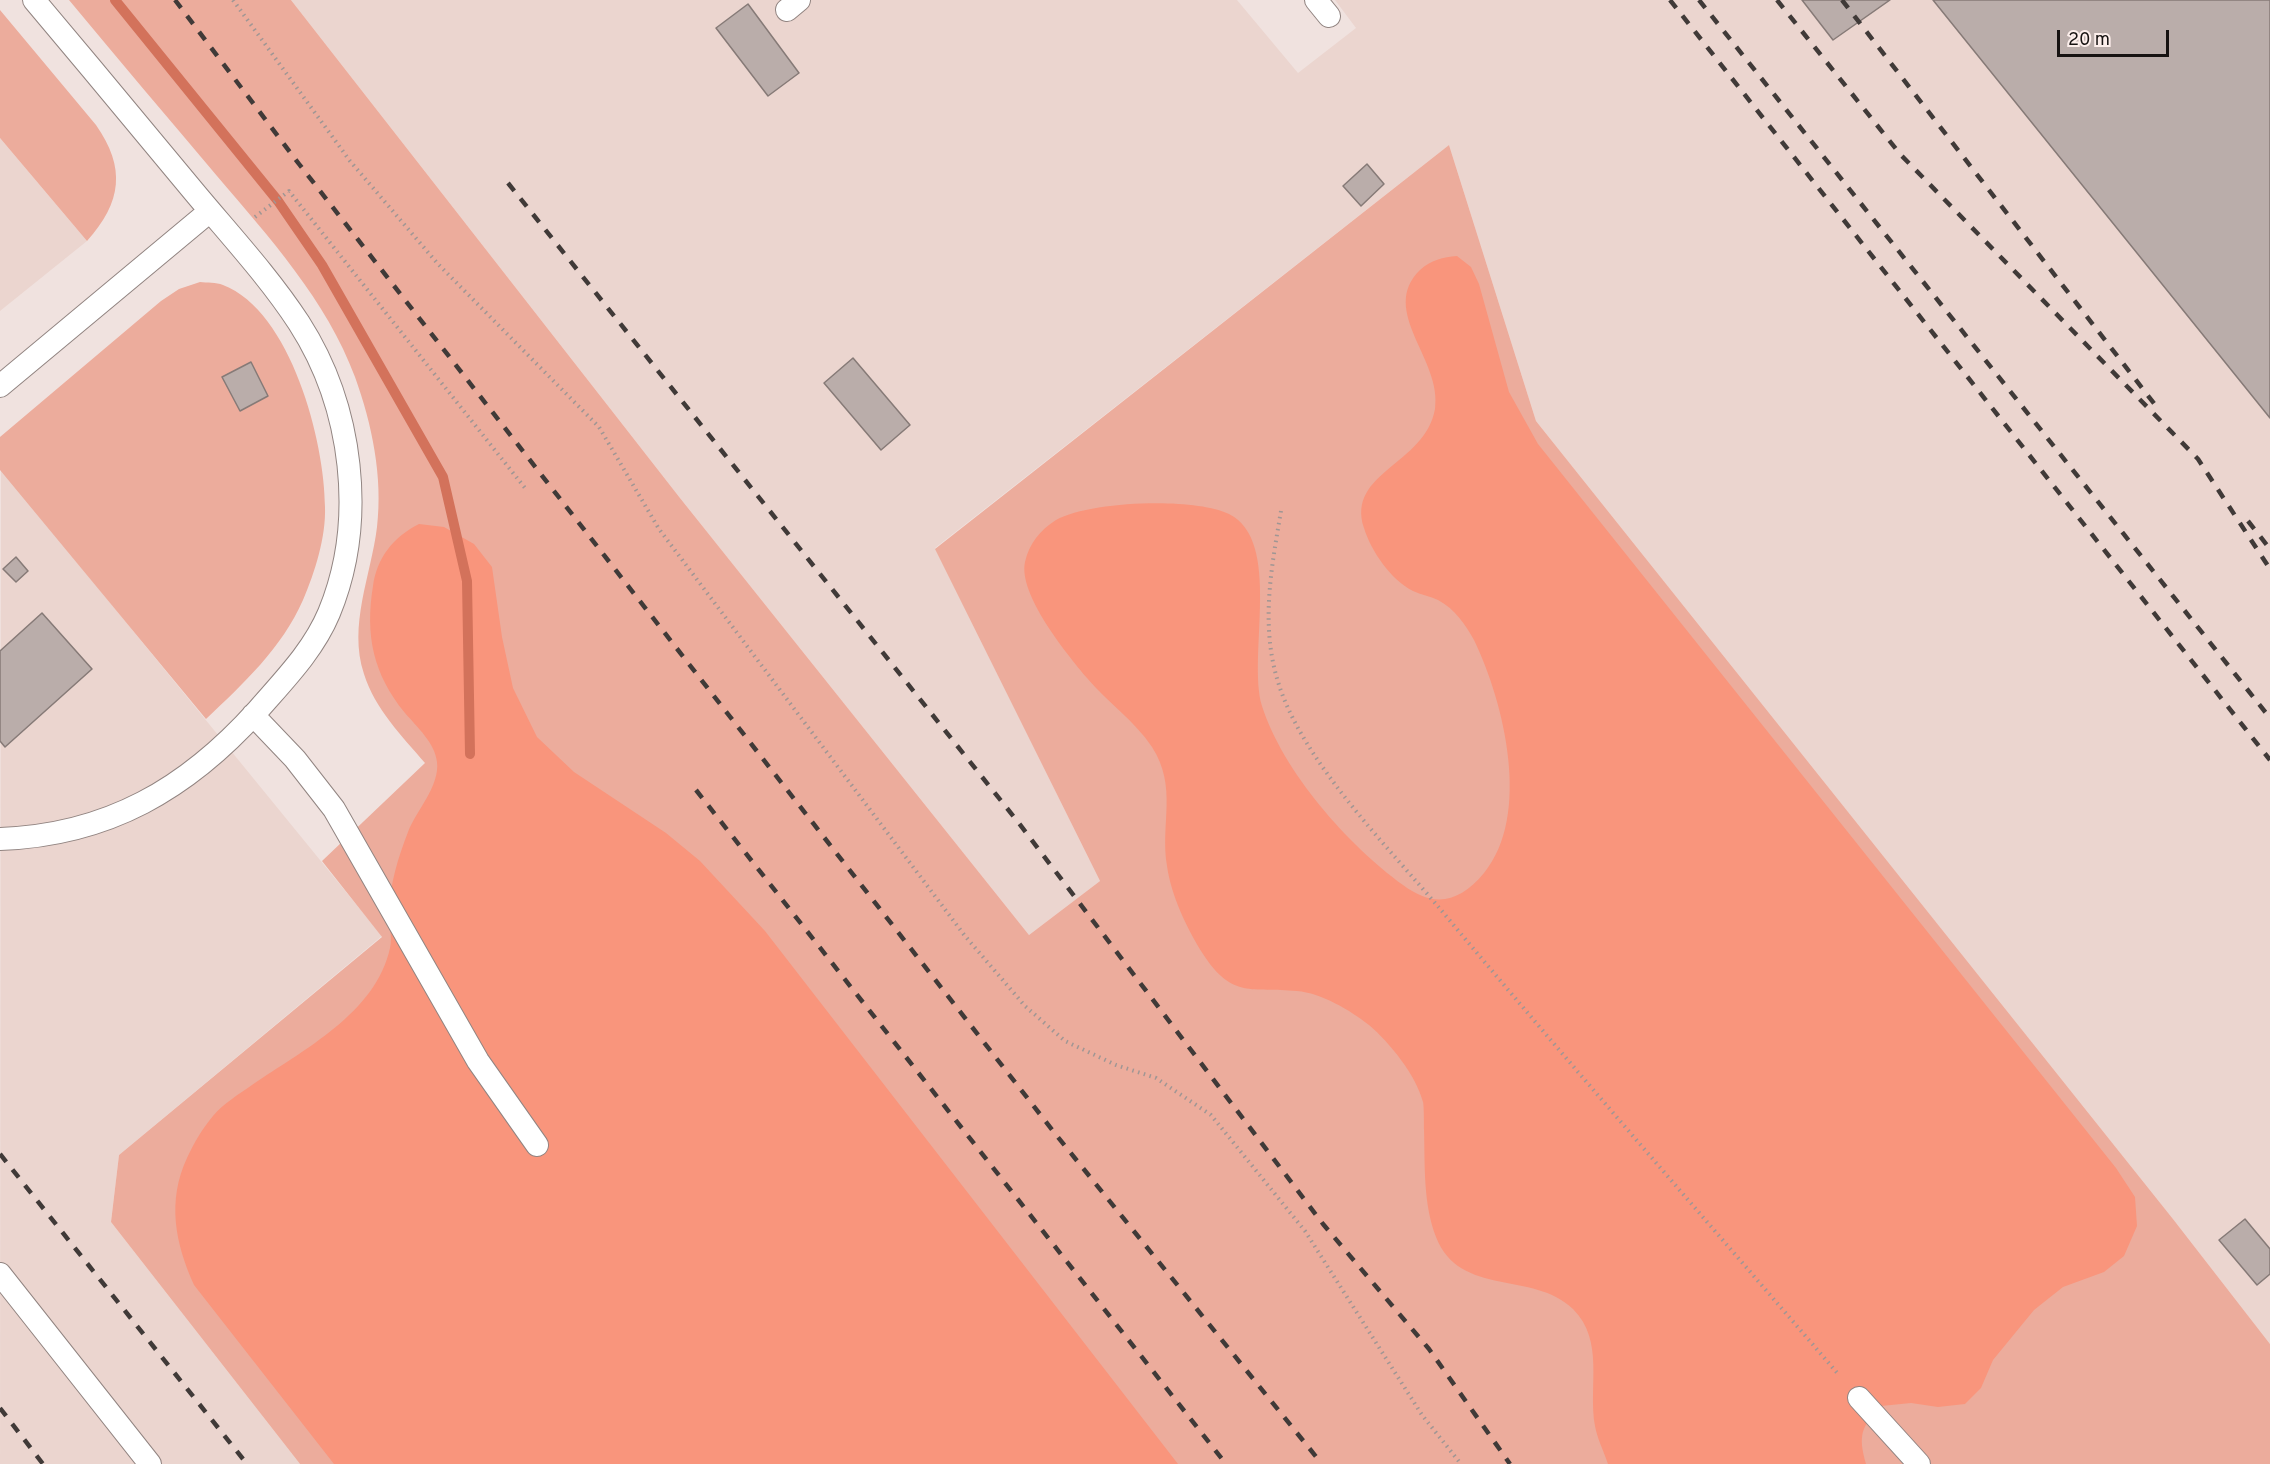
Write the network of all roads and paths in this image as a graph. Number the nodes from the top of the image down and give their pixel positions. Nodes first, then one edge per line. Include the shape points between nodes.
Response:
1 (34, 0) edge
2 (233, 0) edge
3 (210, 211) junction
4 (231, 236) junction
5 (0, 386) edge
6 (525, 488) dead end
7 (1281, 511) dead end
8 (253, 715) junction
9 (0, 838) edge
10 (537, 1145) dead end
11 (0, 1274) edge
12 (1859, 1398) joint
13 (150, 1464) edge
14 (1461, 1464) edge
15 (1919, 1464) edge

1 - 3 lane
2 - 14 path via 350,161 438,264 599,427 659,529 965,936 1025,1006 1065,1041 1116,1065 1156,1078 1211,1115 1305,1232 1422,1415
3 - 4 lane
3 - 5 lane
4 - 6 path via 289,191
4 - 8 lane via 299,324 322,367 341,418 352,519 342,575 328,614 312,644
7 - 12 path via 1271,568 1268,645 1280,688 1322,767
8 - 9 lane via 189,776 116,817 64,830
8 - 10 lane via 296,759 334,809 478,1061
11 - 13 lane
12 - 15 lane

